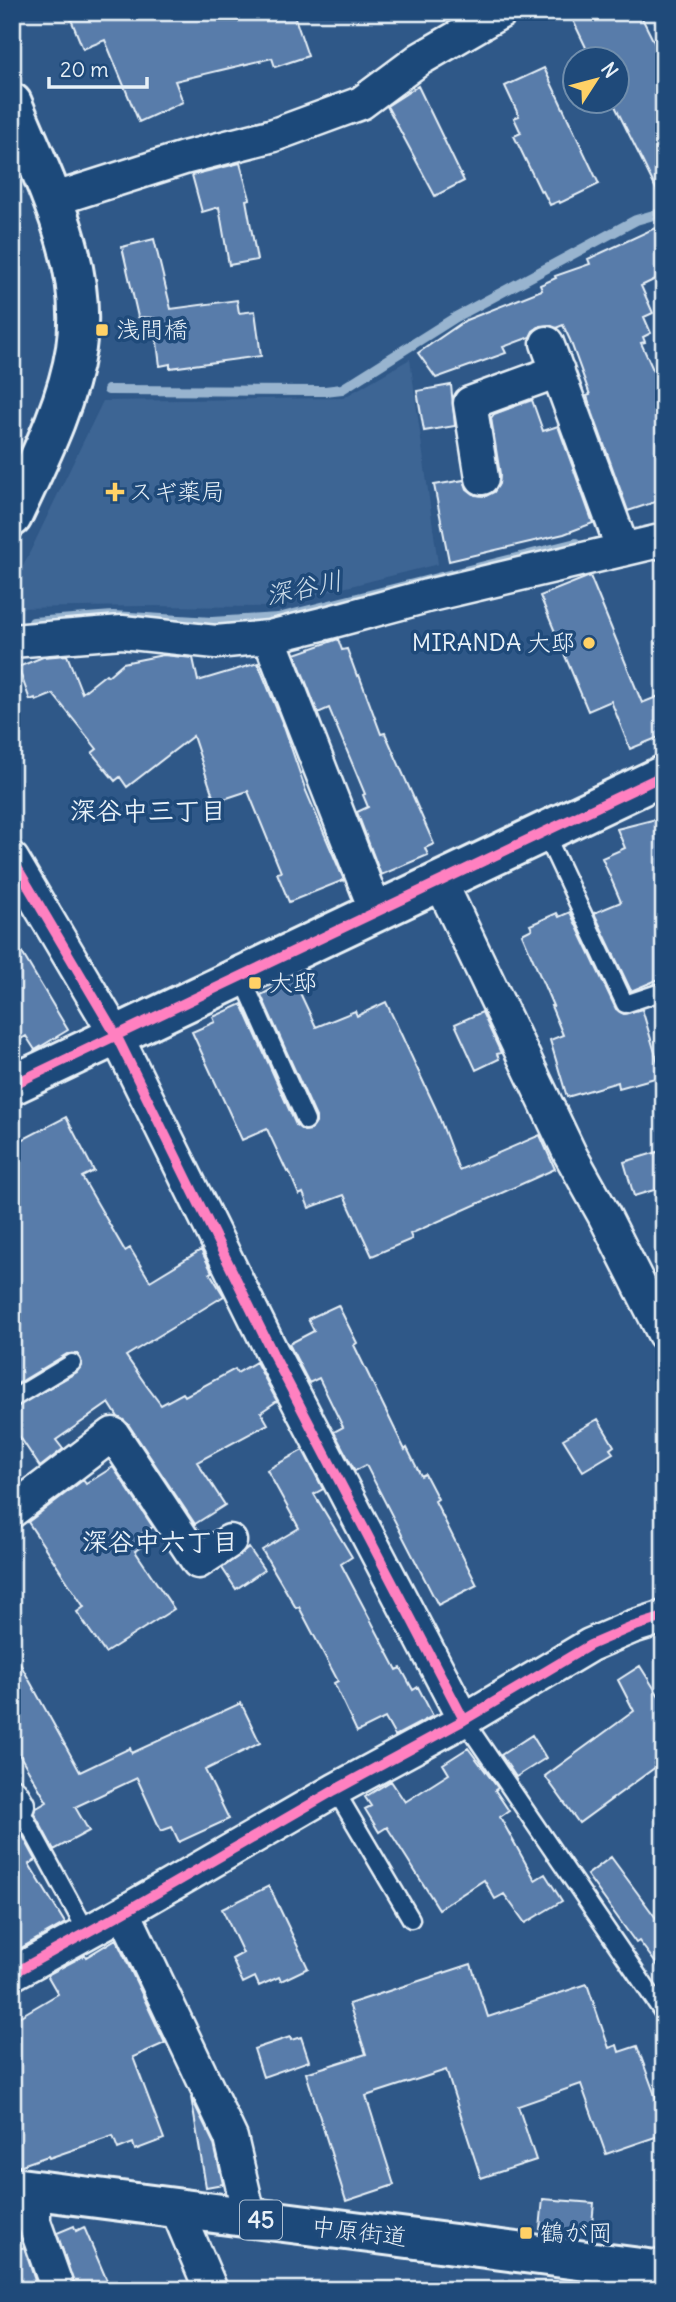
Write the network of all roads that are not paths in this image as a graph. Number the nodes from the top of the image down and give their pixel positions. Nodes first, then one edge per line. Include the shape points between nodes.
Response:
1 (501, 12) edge
2 (12, 103) edge
3 (52, 200) junction
4 (482, 478) dead end
5 (12, 517) edge
6 (664, 540) edge
7 (622, 550) junction
8 (269, 637) junction
9 (12, 641) edge
10 (664, 775) edge
11 (544, 831) junction
12 (12, 859) edge
13 (440, 881) junction
14 (376, 912) junction
15 (241, 975) junction
16 (664, 991) edge
17 (116, 1035) junction
18 (12, 1085) edge
19 (306, 1121) dead end
20 (664, 1334) edge
21 (72, 1363) dead end
22 (12, 1399) edge
23 (12, 1511) edge
24 (230, 1541) dead end
25 (664, 1617) edge
26 (464, 1720) junction
27 (335, 1790) junction
28 (15, 1800) edge
29 (124, 1912) junction
30 (411, 1919) dead end
31 (87, 1931) junction
32 (12, 1974) edge
33 (664, 2014) edge
34 (23, 2189) edge
35 (176, 2207) junction
36 (250, 2218) junction
37 (664, 2271) edge
38 (58, 2290) edge
39 (211, 2290) edge

1 - 3 street via 420,59 361,103 274,135
2 - 3 street
3 - 5 street via 76,284 76,349 55,421
4 - 7 street via 470,403 553,357
6 - 7 street
7 - 8 street
8 - 9 street via 216,642 122,632
8 - 14 street
10 - 11 street
11 - 13 street
11 - 16 lane via 625,1004
12 - 17 street
13 - 14 street
13 - 20 street via 570,1154
14 - 15 street
15 - 17 street
15 - 19 lane
17 - 18 street
17 - 26 street via 273,1354
21 - 22 lane
23 - 24 street via 113,1434 198,1562
25 - 26 street via 590,1645
26 - 27 street
26 - 33 lane
27 - 29 street
27 - 30 lane
28 - 31 lane
29 - 31 street
29 - 36 street via 231,2138
31 - 32 street
34 - 35 street, 中原街道 / 45
34 - 38 street
35 - 36 street, 中原街道 / 45
35 - 39 street
36 - 37 street, 中原街道 / 45

